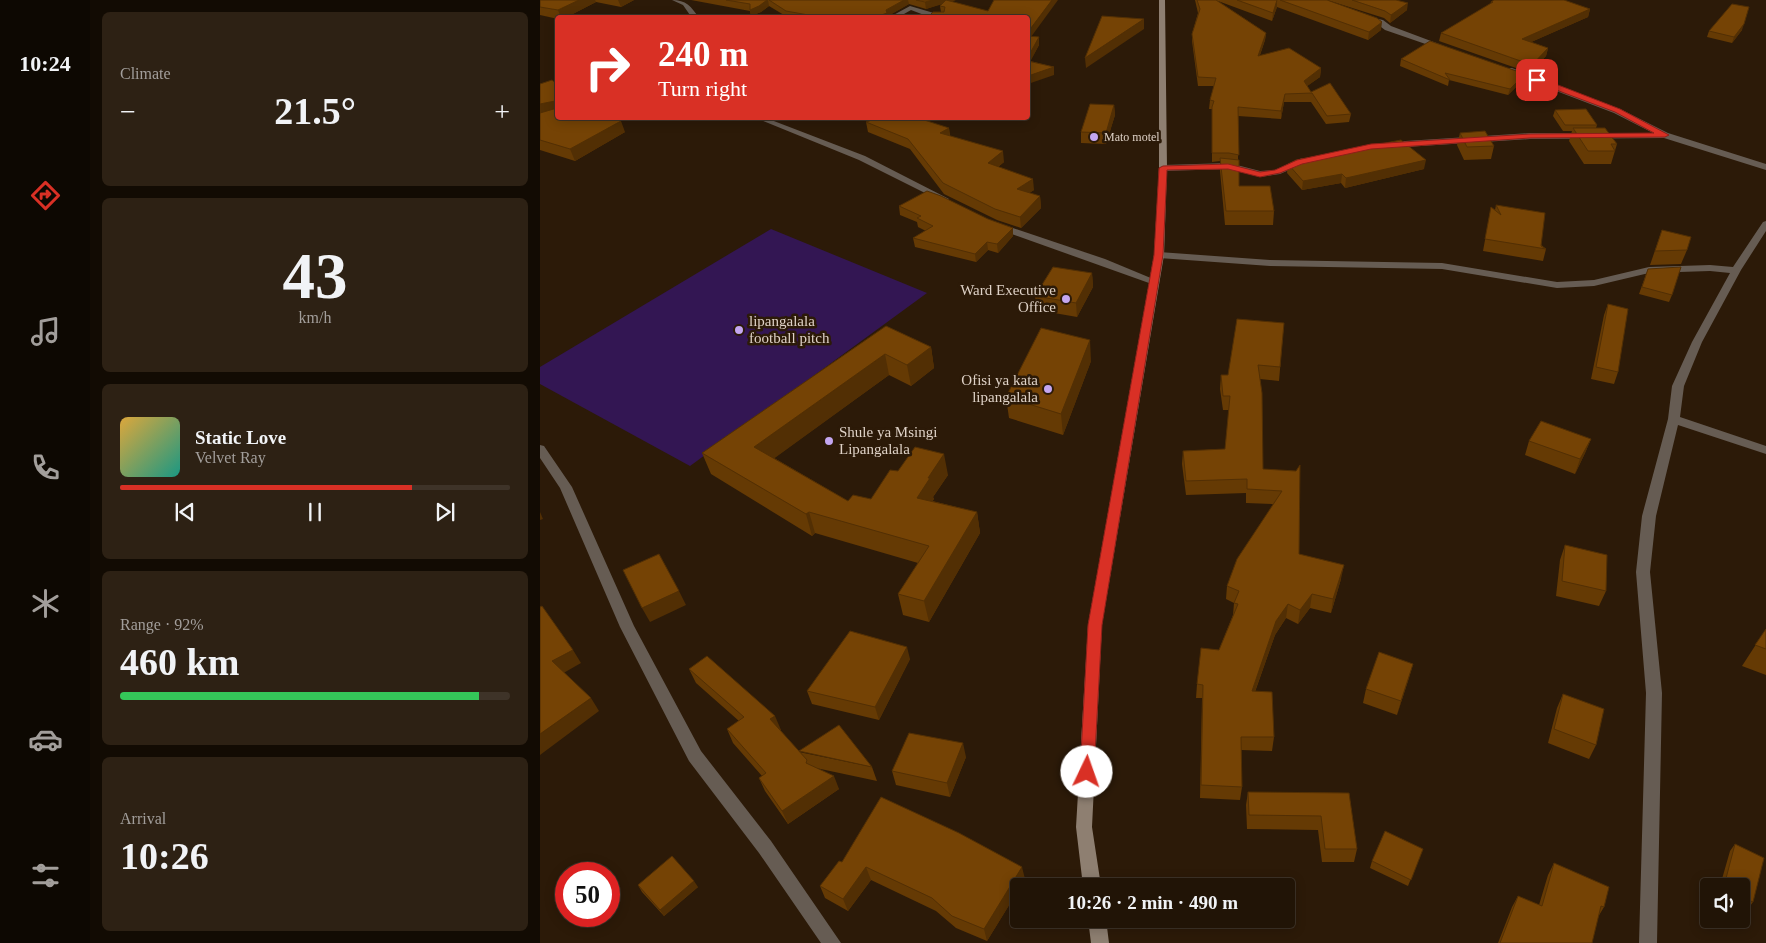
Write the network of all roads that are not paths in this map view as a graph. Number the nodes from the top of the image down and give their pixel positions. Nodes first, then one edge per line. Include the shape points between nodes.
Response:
1 (675, 0) edge
2 (1162, 0) edge
3 (1355, 14) edge
4 (694, 15) edge
5 (897, 15) edge
6 (932, 15) edge
7 (1449, 49) edge
8 (1500, 66) edge
9 (765, 120) edge
10 (1665, 135) junction
11 (1380, 146) edge
12 (1309, 160) edge
13 (1766, 167) edge
14 (1163, 168) junction
15 (950, 202) edge
16 (985, 220) edge
17 (1766, 224) edge
18 (1159, 255) junction
19 (1736, 270) junction
20 (1153, 281) junction
21 (1674, 420) junction
22 (540, 449) edge
23 (1766, 450) edge
24 (1091, 878) edge
25 (1098, 928) edge
26 (832, 943) edge
27 (1100, 943) edge
28 (1648, 943) edge

1 - 4 street via 685,4
2 - 14 main road
3 - 7 street
5 - 6 street via 910,8
8 - 10 street via 1618,111
9 - 15 street via 862,158
10 - 11 street via 1530,136
10 - 13 street
12 - 14 street via 1277,172 1260,174 1228,166
14 - 18 main road
16 - 20 street
17 - 19 street
18 - 19 street via 1270,263 1442,266 1557,285 1594,283 1649,270
18 - 20 main road
19 - 21 street via 1697,342 1678,386
20 - 24 main road via 1095,625 1084,828
21 - 23 street
21 - 28 street via 1648,516 1643,572 1654,693
22 - 26 street via 566,486 627,627 695,756 765,847
25 - 27 main road

